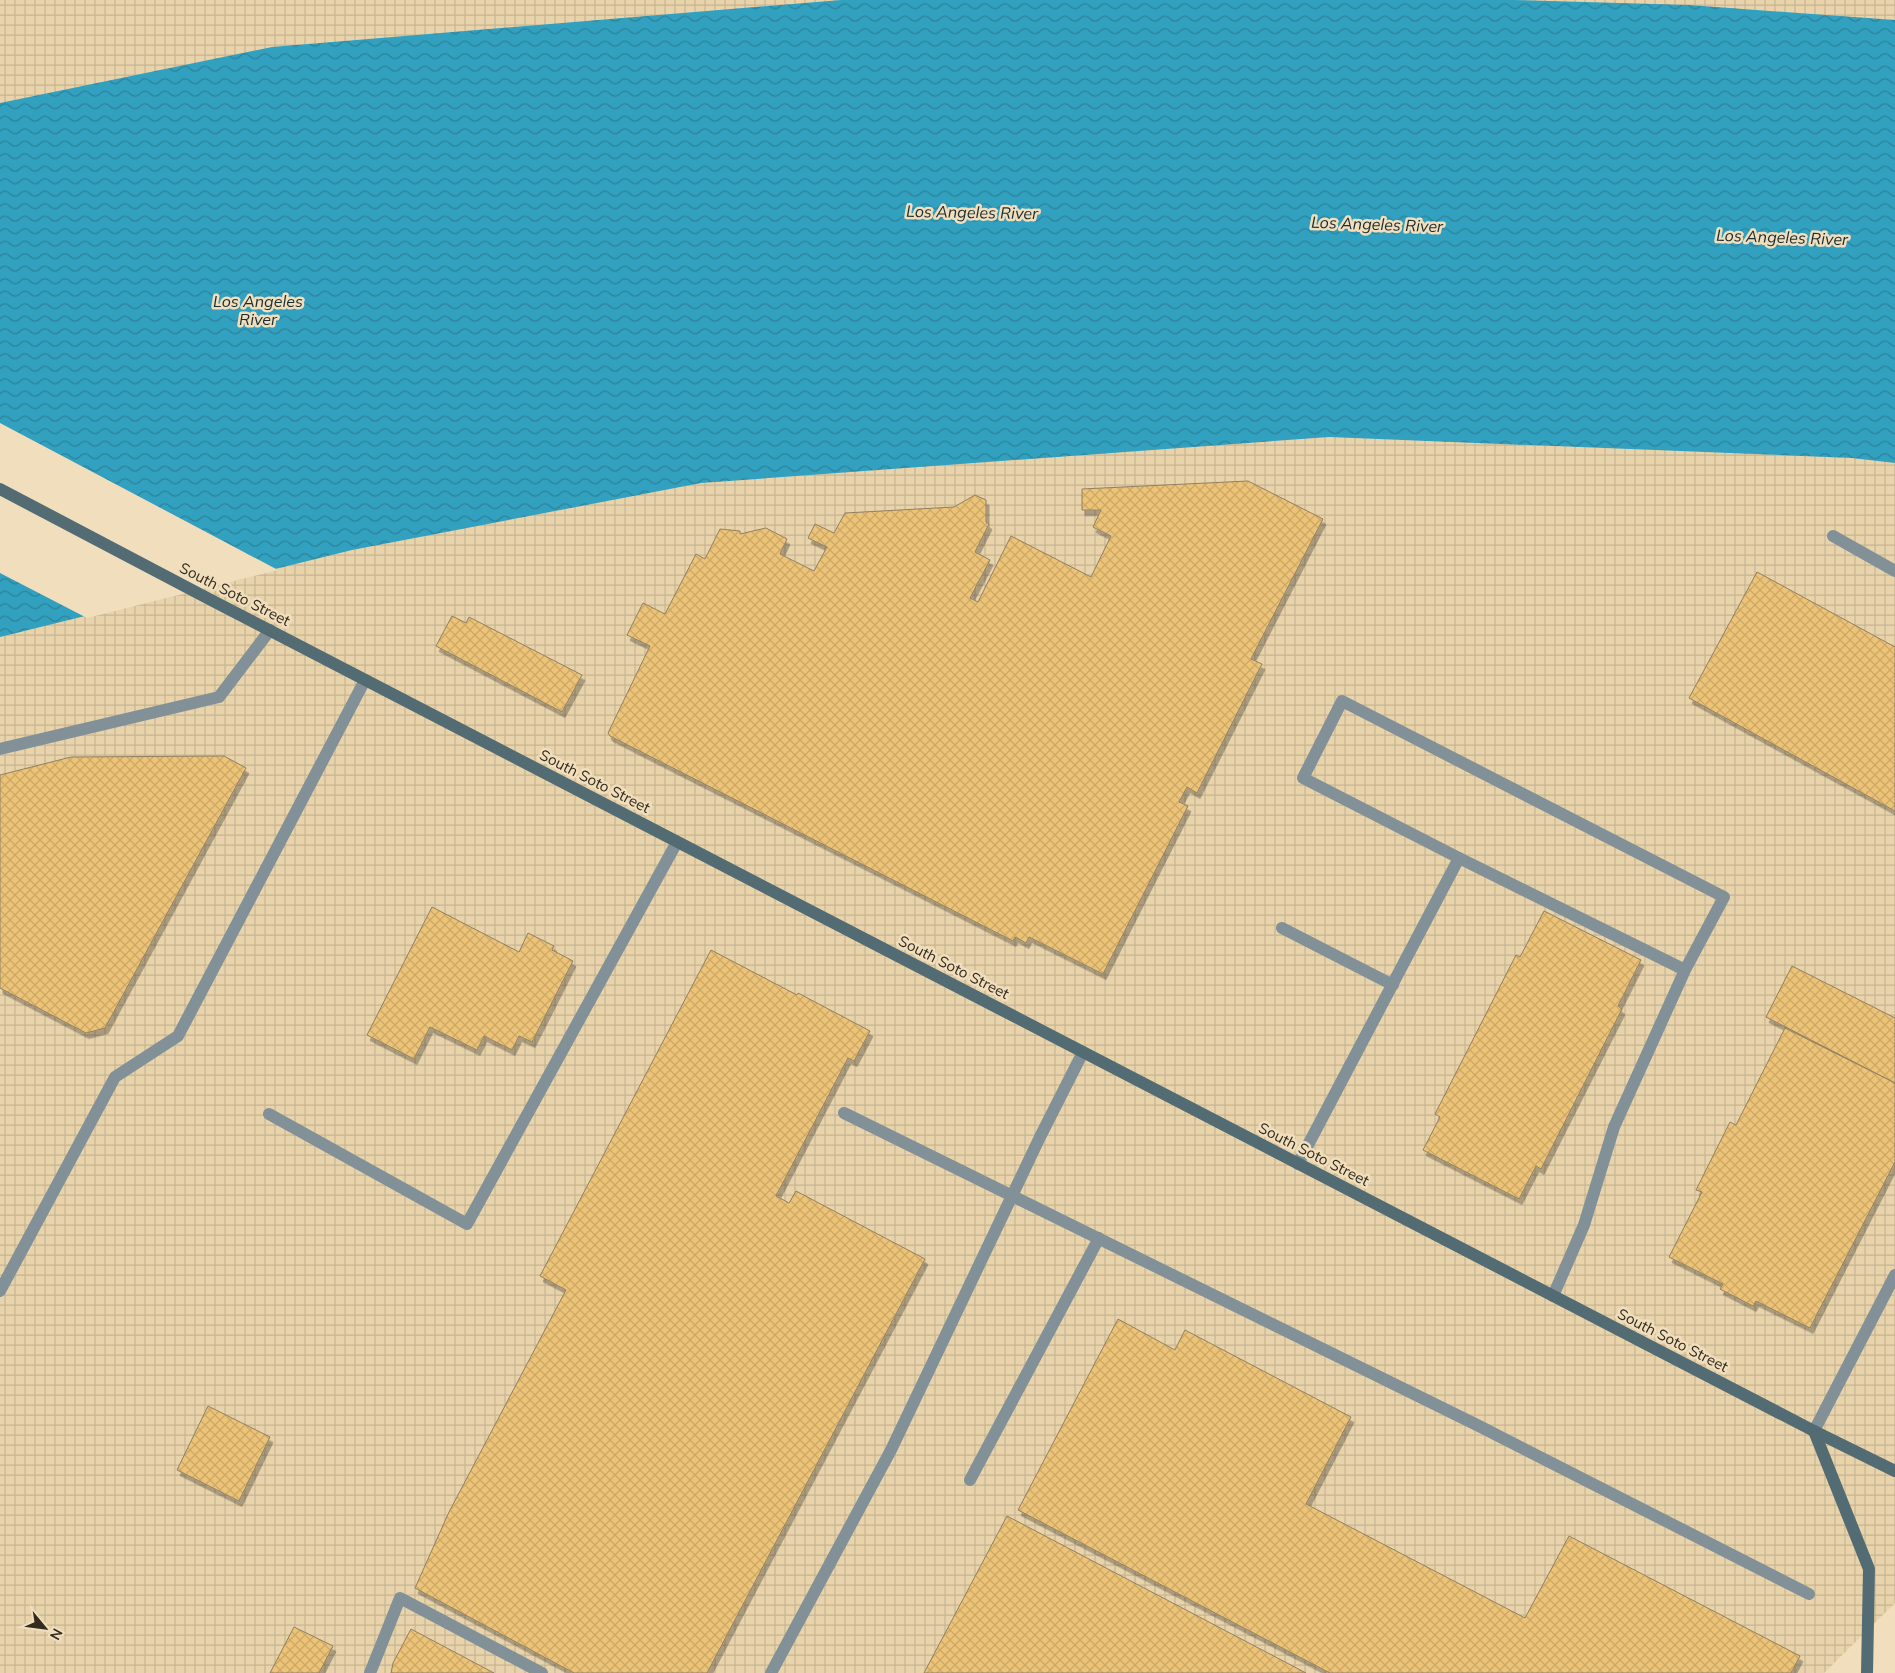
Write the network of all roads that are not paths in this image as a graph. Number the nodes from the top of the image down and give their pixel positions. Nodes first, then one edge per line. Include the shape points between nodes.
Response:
1 (0, 489) edge
2 (1833, 536) dead end
3 (1895, 571) edge
4 (270, 630) junction
5 (365, 680) junction
6 (0, 749) edge
7 (677, 842) junction
8 (1459, 858) junction
9 (1282, 928) dead end
10 (1685, 970) junction
11 (1393, 985) junction
12 (1083, 1052) junction
13 (844, 1113) dead end
14 (269, 1114) dead end
15 (1298, 1164) junction
16 (1012, 1195) junction
17 (1099, 1238) junction
18 (1895, 1275) edge
19 (0, 1291) edge
20 (1553, 1296) junction
21 (1814, 1431) junction
22 (1895, 1471) edge
23 (970, 1480) dead end
24 (1809, 1594) dead end
25 (370, 1673) edge
26 (542, 1673) edge
27 (771, 1673) edge
28 (1867, 1673) edge

1 - 4 main road, South Soto Street
2 - 3 lane
4 - 5 main road, South Soto Street
4 - 6 lane via 219,697
5 - 7 main road, South Soto Street
5 - 19 lane via 178,1036 115,1077
7 - 12 main road, South Soto Street
7 - 14 lane via 467,1224
8 - 10 lane
8 - 10 lane via 1303,778 1342,701 1724,897
8 - 11 lane
9 - 11 lane
10 - 20 lane via 1614,1127 1584,1224
11 - 15 lane
12 - 15 main road, South Soto Street
12 - 16 lane
13 - 16 lane
15 - 20 main road, South Soto Street
16 - 17 lane
16 - 27 lane via 891,1450
17 - 23 lane
17 - 24 lane
18 - 21 lane
20 - 21 main road, South Soto Street
21 - 22 main road, South Soto Street
21 - 28 main road via 1869,1568
25 - 26 lane via 400,1598

